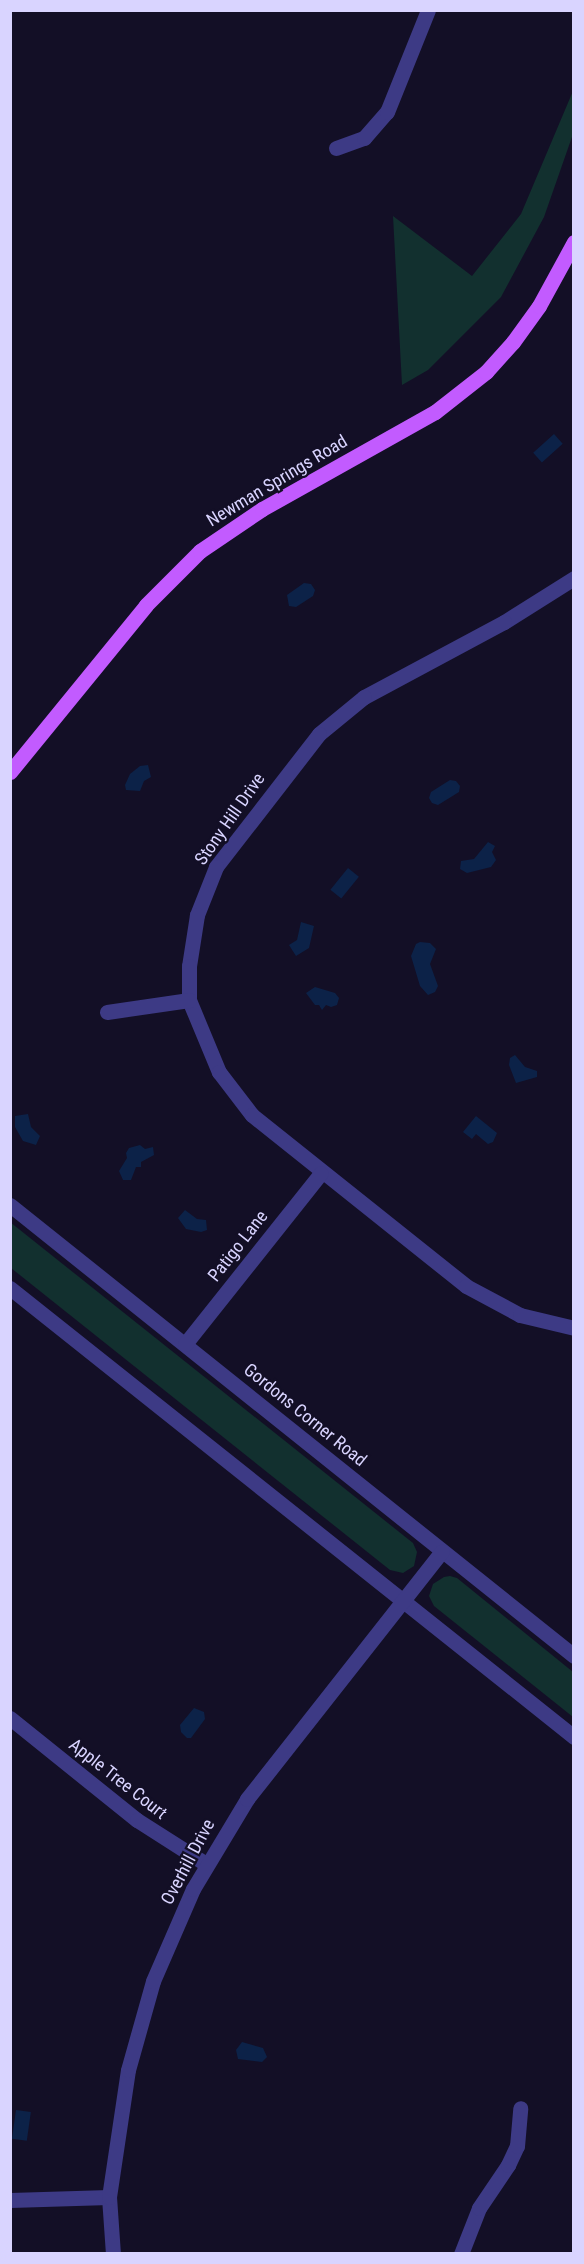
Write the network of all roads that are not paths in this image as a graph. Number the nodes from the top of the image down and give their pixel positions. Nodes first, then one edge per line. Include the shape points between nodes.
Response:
1 (428, 10) edge
2 (336, 148) dead end
3 (573, 242) edge
4 (573, 578) edge
5 (10, 772) edge
6 (189, 1000) junction
7 (107, 1012) dead end
8 (321, 1173) junction
9 (10, 1205) edge
10 (10, 1288) edge
11 (573, 1328) edge
12 (185, 1344) junction
13 (442, 1551) junction
14 (403, 1601) junction
15 (573, 1656) edge
16 (10, 1718) edge
17 (573, 1737) edge
18 (206, 1864) junction
19 (520, 2108) dead end
20 (110, 2197) junction
21 (10, 2200) edge
22 (112, 2253) edge
23 (461, 2253) edge

1 - 2 street via 387,112 364,138
3 - 5 main road, Newman Springs Road via 539,306 486,372 435,412 262,508 200,551 146,605
4 - 6 street, Stony Hill Drive via 504,622 364,697 319,734 216,867 197,915 189,966
6 - 7 street
6 - 8 street, Stony Hill Drive via 206,1046 227,1085 252,1115
8 - 11 street, Stony Hill Drive via 466,1286 520,1315
8 - 12 street, Patigo Lane
9 - 12 street, Gordons Corner Road
10 - 14 street
12 - 13 street, Gordons Corner Road
13 - 14 street, Overhill Drive
13 - 15 street, Gordons Corner Road
14 - 17 street
14 - 18 street, Overhill Drive via 274,1762
16 - 18 street, Apple Tree Court via 137,1820
18 - 20 street, Overhill Drive via 168,1945 137,2035 120,2115
19 - 23 street via 517,2146 479,2208
20 - 21 street
20 - 22 street, Overhill Drive

